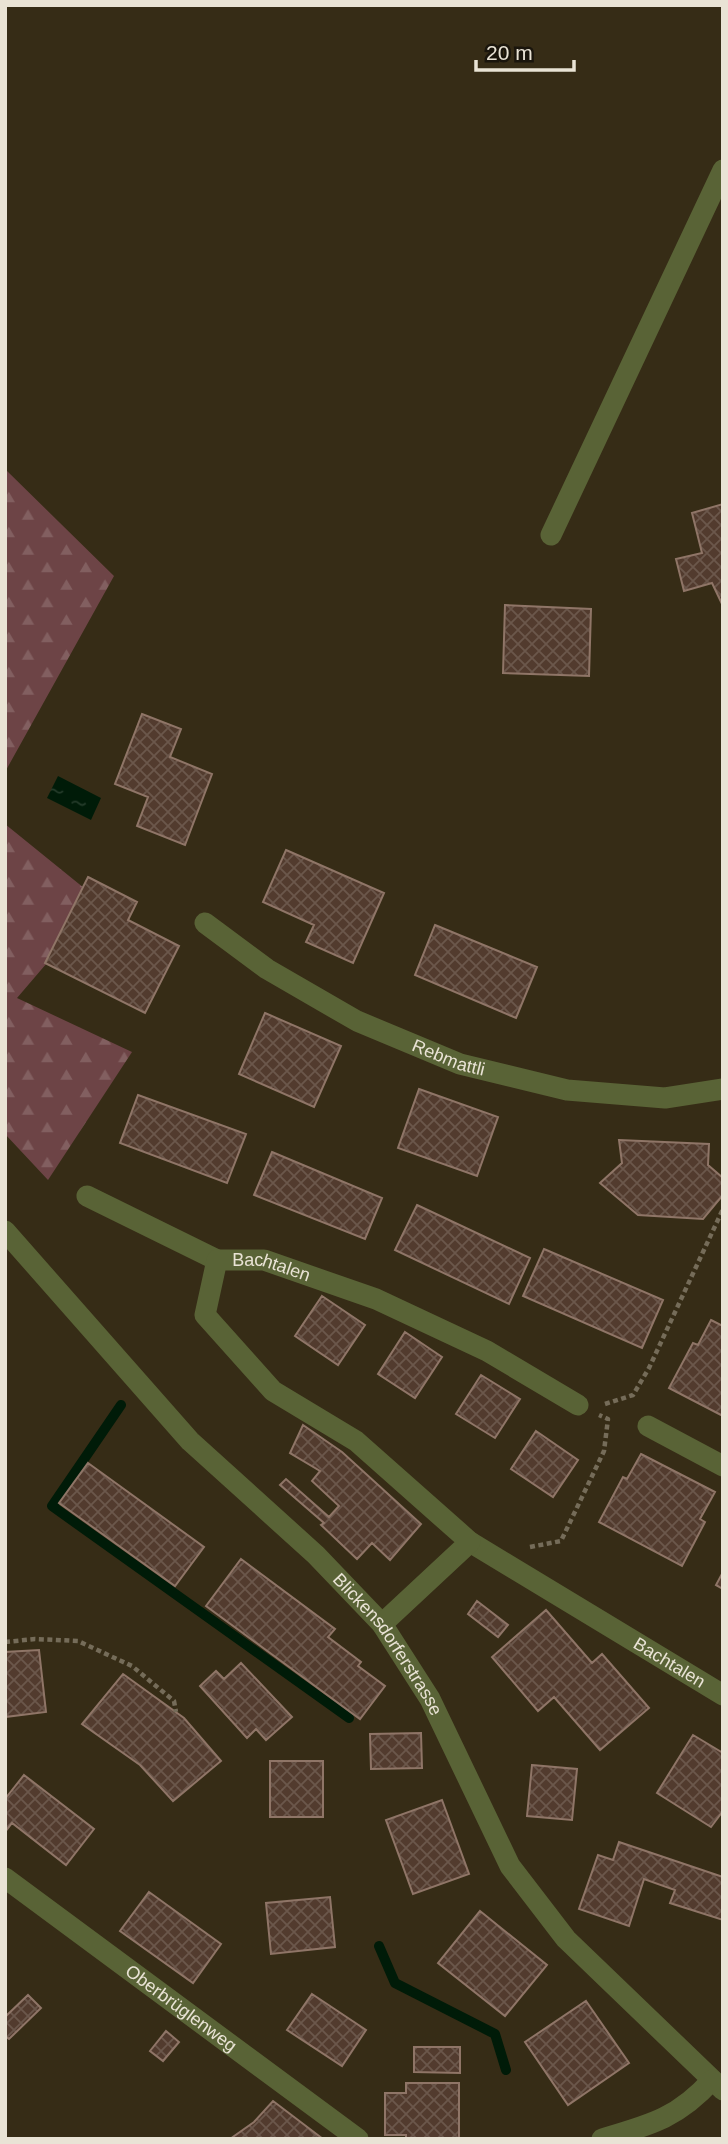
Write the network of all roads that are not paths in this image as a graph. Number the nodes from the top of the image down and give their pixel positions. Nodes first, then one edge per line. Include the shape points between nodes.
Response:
1 (723, 170) edge
2 (551, 535) dead end
3 (205, 923) dead end
4 (723, 1089) edge
5 (87, 1196) dead end
6 (5, 1231) edge
7 (217, 1260) junction
8 (578, 1405) dead end
9 (648, 1426) dead end
10 (723, 1466) edge
11 (471, 1542) junction
12 (382, 1624) junction
13 (723, 1695) edge
14 (5, 1878) edge
15 (717, 2085) edge
16 (613, 2137) edge
17 (358, 2139) edge

1 - 2 street
3 - 4 street, Rebmattli via 267,969 357,1021 460,1064 567,1090 665,1098
5 - 7 street
6 - 12 street, Blickensdorferstrasse via 190,1441 316,1555
7 - 8 street, Bachtalen via 264,1260 376,1299 487,1351
7 - 11 street, Bachtalen via 205,1315 273,1391 356,1441
9 - 10 street
11 - 12 street
11 - 13 street, Bachtalen
12 - 15 street, Blickensdorferstrasse via 430,1699 510,1866 566,1939
14 - 17 street, Oberbrüglenweg
15 - 16 street via 670,2116

